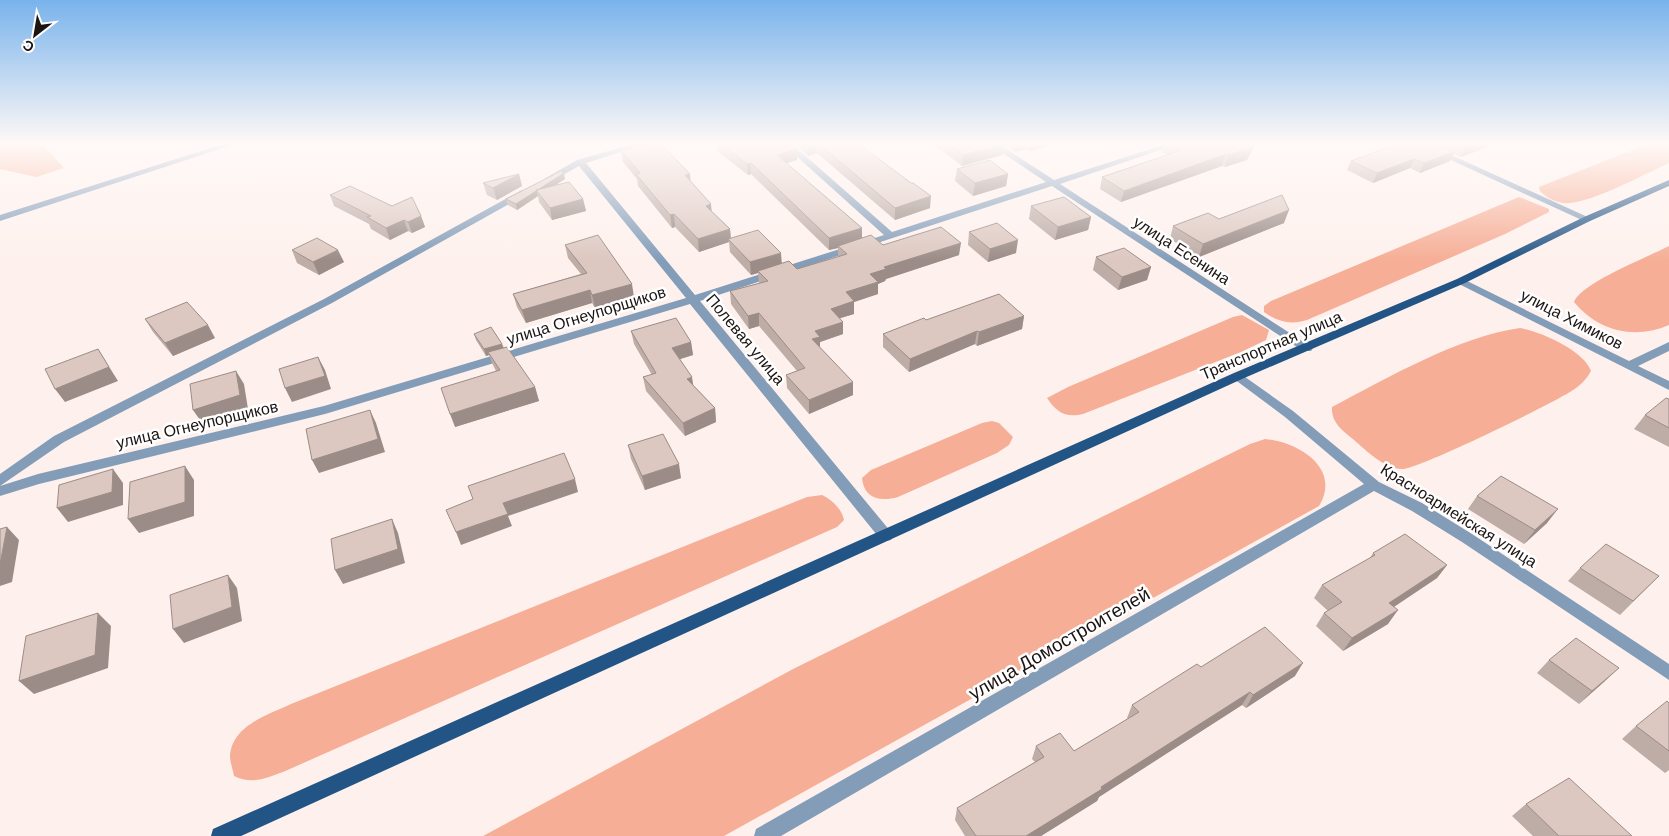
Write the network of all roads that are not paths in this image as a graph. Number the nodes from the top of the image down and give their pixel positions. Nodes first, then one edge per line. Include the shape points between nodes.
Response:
1 (109, 183) edge
2 (540, 183) edge
3 (597, 183) edge
4 (831, 183) edge
5 (1055, 183) edge
6 (1507, 183) edge
7 (1669, 183) edge
8 (1052, 184) junction
9 (0, 218) edge
10 (1587, 219) junction
11 (891, 236) junction
12 (1461, 281) junction
13 (692, 300) junction
14 (1669, 346) edge
15 (1306, 348) junction
16 (1628, 366) junction
17 (1238, 376) junction
18 (1669, 386) edge
19 (0, 481) edge
20 (1374, 485) junction
21 (0, 491) edge
22 (886, 536) junction
23 (1669, 673) edge
24 (220, 836) edge
25 (764, 836) edge

1 - 9 street
2 - 19 street via 328,301 59,439
3 - 13 street, Полевая улица
4 - 11 street
5 - 8 street, улица Огнеупорщиков
6 - 10 street
7 - 10 main road, Транспортная улица
8 - 11 street, улица Огнеупорщиков
8 - 15 street, улица Есенина
10 - 12 main road, Транспортная улица
11 - 13 street, улица Огнеупорщиков
12 - 15 main road, Транспортная улица
12 - 16 street, улица Химиков
13 - 21 street, улица Огнеупорщиков via 325,410
13 - 22 street, Полевая улица
14 - 16 street
15 - 17 main road, Транспортная улица
16 - 18 street, улица Химиков
17 - 20 street, Красноармейская улица
17 - 22 main road, Транспортная улица
20 - 23 street, Красноармейская улица via 1467,538
20 - 25 street, улица Домостроителей
22 - 24 main road, Транспортная улица

